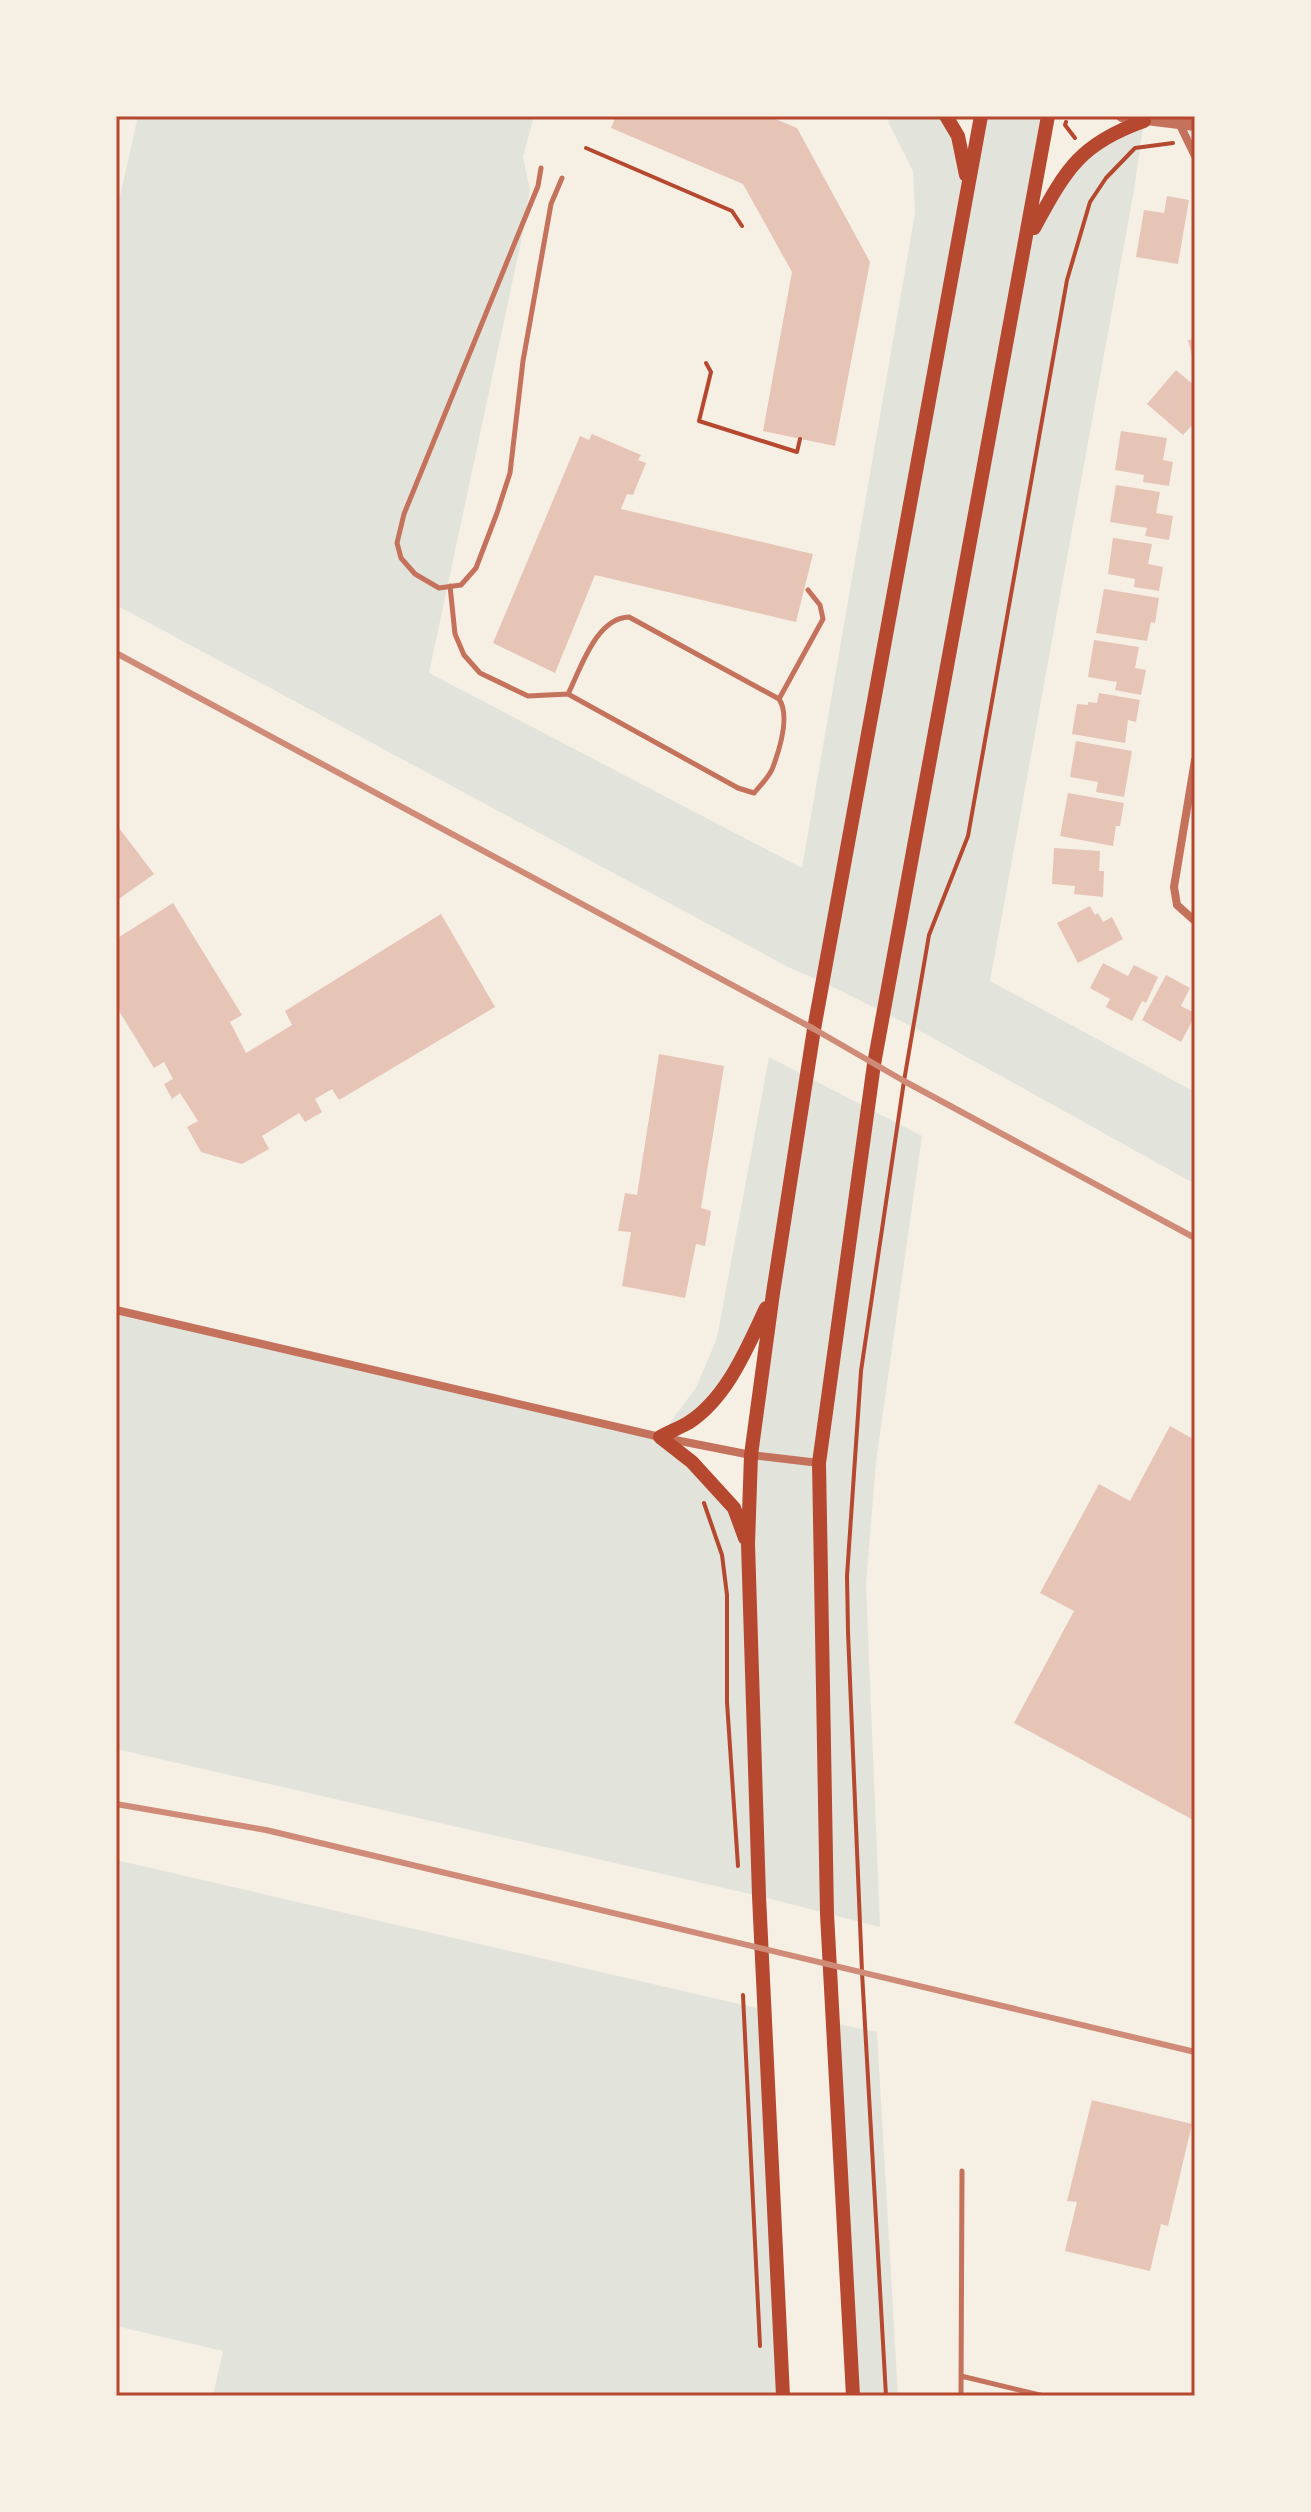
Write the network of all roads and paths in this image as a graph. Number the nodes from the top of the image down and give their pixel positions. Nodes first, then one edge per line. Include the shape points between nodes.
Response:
1 (946, 116) edge
2 (981, 116) edge
3 (1048, 116) edge
4 (1122, 116) edge
5 (1144, 121) junction
6 (1180, 125) junction
7 (1195, 125) edge
8 (1189, 141) junction
9 (586, 148) dead end
10 (1195, 156) edge
11 (541, 168) dead end
12 (562, 178) dead end
13 (968, 183) junction
14 (742, 226) dead end
15 (1028, 238) junction
16 (706, 363) dead end
17 (800, 439) dead end
18 (450, 586) junction
19 (808, 590) dead end
20 (568, 694) junction
21 (779, 699) junction
22 (1195, 760) edge
23 (1195, 921) edge
24 (773, 1293) junction
25 (116, 1310) edge
26 (660, 1437) junction
27 (751, 1455) junction
28 (819, 1463) junction
29 (717, 1489) junction
30 (748, 1544) junction
31 (739, 1877) dead end
32 (743, 1987) dead end
33 (962, 2171) dead end
34 (761, 2354) dead end
35 (961, 2376) junction
36 (783, 2396) edge
37 (853, 2396) edge
38 (886, 2396) edge
39 (961, 2396) edge
40 (1044, 2396) edge

1 - 13 main road via 958,136
2 - 13 main road
3 - 15 main road
4 - 5 street
5 - 6 street
5 - 15 main road via 1115,131 1085,151 1059,182
6 - 7 street
6 - 8 street
8 - 10 street
8 - 38 path via 1135,148 1106,178 1090,202 1067,280 968,836 929,935 861,1371 848,1618
9 - 14 path via 732,211
11 - 18 lane via 397,543 401,558 415,574 439,588
12 - 18 lane via 551,204 523,361 510,473 476,568 461,585
13 - 24 main road via 814,1029
15 - 28 main road via 874,1064
16 - 17 path via 711,372 699,421 797,452
18 - 20 lane via 455,634 480,673 528,696
19 - 21 lane via 823,619
20 - 21 lane via 600,631 618,617 629,617
20 - 21 lane via 754,793 773,769 785,717
22 - 23 street via 1174,887 1177,905
24 - 26 main road via 747,1350 715,1399 689,1422
24 - 27 main road
25 - 26 street
26 - 27 street
26 - 29 main road
27 - 28 street
27 - 30 main road
28 - 37 main road via 827,1914
29 - 30 main road via 734,1508
29 - 31 path via 704,1504 722,1555 727,1595 727,1702
30 - 36 main road
32 - 34 path
33 - 35 lane
35 - 39 lane
35 - 40 lane

